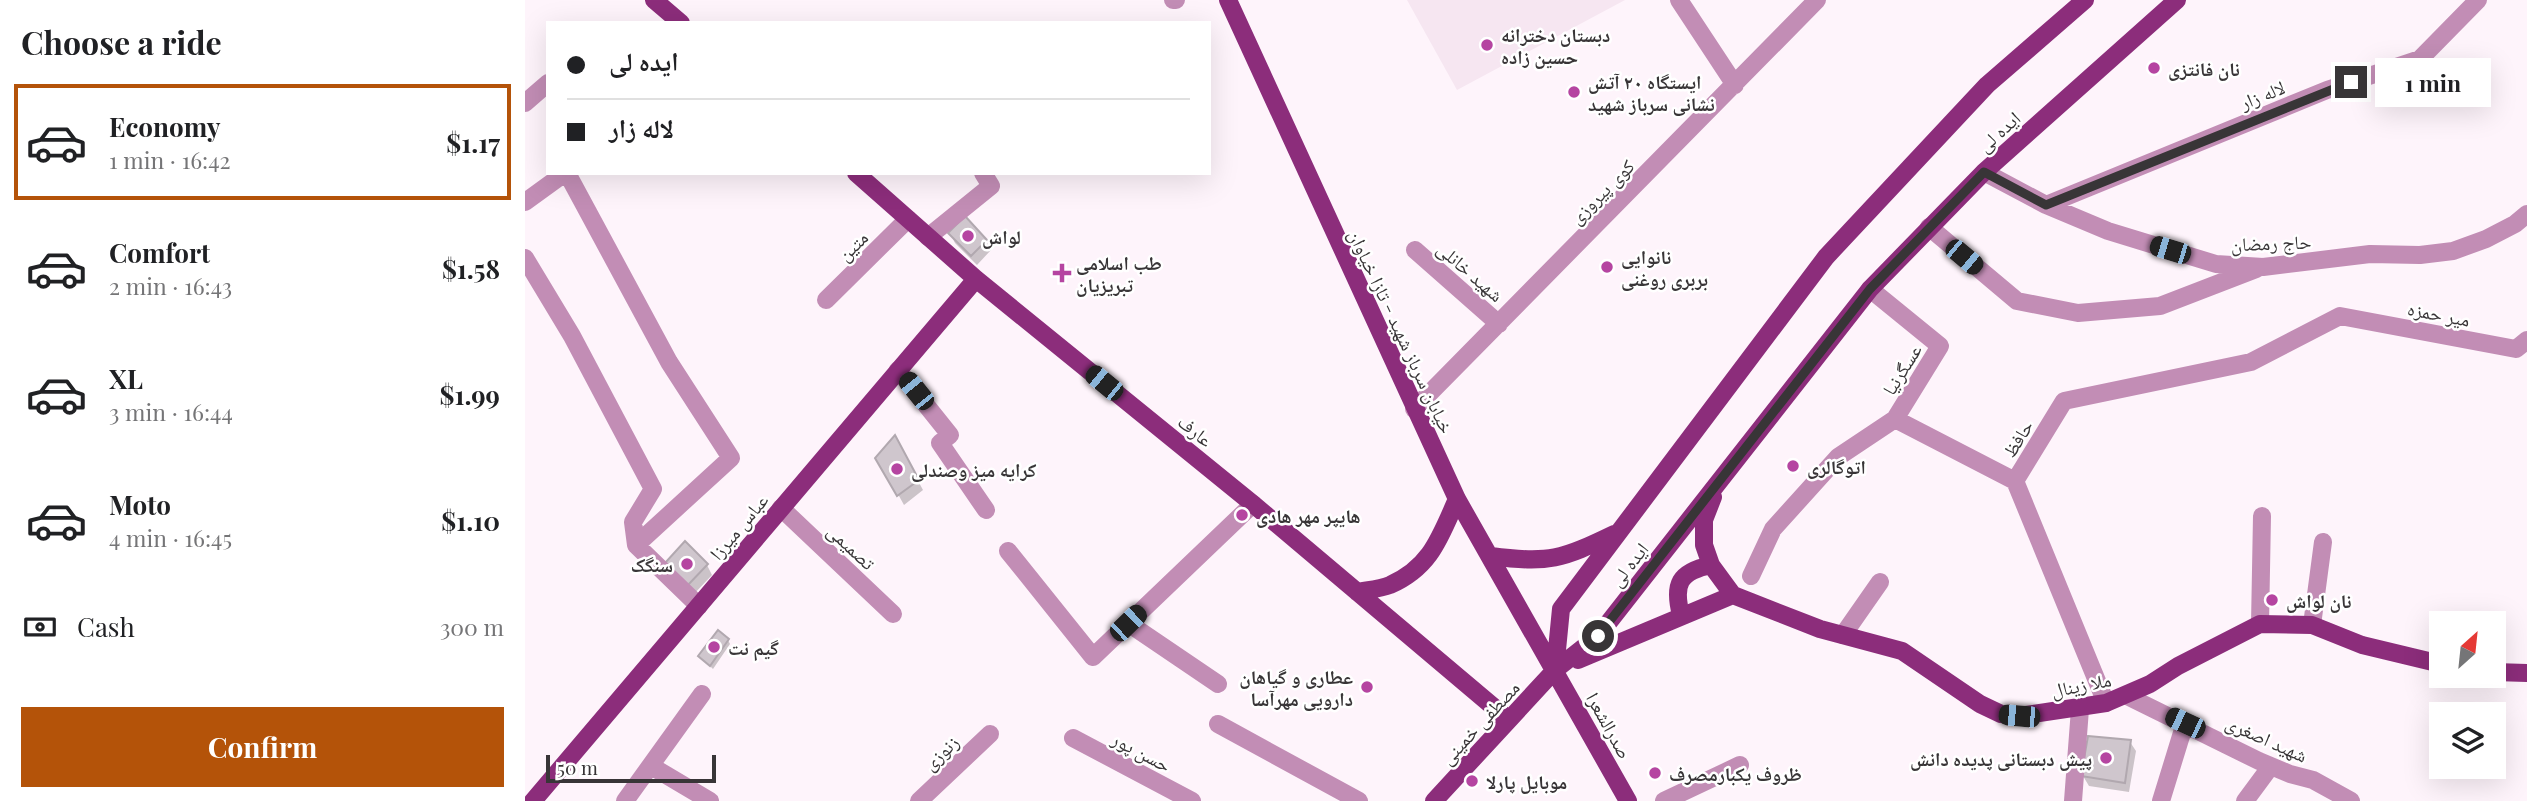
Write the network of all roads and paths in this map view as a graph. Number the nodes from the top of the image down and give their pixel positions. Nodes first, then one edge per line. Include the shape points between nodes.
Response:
1 (654, 0) edge
2 (1228, 0) edge
3 (1679, 0) edge
4 (1817, 0) edge
5 (2085, 0) edge
6 (2177, 0) edge
7 (2478, 0) edge
8 (679, 21) edge
9 (546, 85) edge
10 (1735, 85) junction
11 (525, 103) edge
12 (1984, 172) junction
13 (563, 175) edge
14 (567, 175) edge
15 (858, 175) edge
16 (984, 175) edge
17 (525, 202) edge
18 (2046, 205) junction
19 (2527, 214) edge
20 (908, 219) junction
21 (1929, 227) junction
22 (928, 237) junction
23 (1415, 250) dead end
24 (525, 258) edge
25 (2263, 267) junction
26 (976, 279) junction
27 (1870, 289) junction
28 (826, 300) dead end
29 (2340, 316) joint
30 (1499, 324) junction
31 (2527, 341) edge
32 (898, 370) junction
33 (1414, 409) junction
34 (1895, 419) junction
35 (1719, 480) junction
36 (2015, 481) junction
37 (1457, 499) junction
38 (1253, 504) junction
39 (781, 508) junction
40 (985, 510) dead end
41 (2262, 516) dead end
42 (1617, 532) junction
43 (2323, 542) dead end
44 (636, 545) junction
45 (1008, 551) dead end
46 (1491, 556) junction
47 (1711, 565) junction
48 (1751, 576) dead end
49 (1880, 582) dead end
50 (1357, 592) junction
51 (1733, 595) junction
52 (699, 606) junction
53 (894, 614) dead end
54 (1681, 615) junction
55 (1128, 623) junction
56 (2260, 624) junction
57 (2312, 625) junction
58 (1843, 635) junction
59 (2429, 661) edge
60 (1555, 670) junction
61 (2506, 672) edge
62 (2527, 673) edge
63 (1218, 684) dead end
64 (702, 694) dead end
65 (2127, 696) junction
66 (2106, 703) junction
67 (2080, 709) junction
68 (1509, 720) junction
69 (2185, 723) junction
70 (1218, 724) dead end
71 (990, 734) dead end
72 (1073, 738) dead end
73 (1740, 765) dead end
74 (651, 766) junction
75 (2271, 766) junction
76 (533, 801) edge
77 (625, 801) edge
78 (710, 801) edge
79 (919, 801) edge
80 (1192, 801) edge
81 (1359, 801) edge
82 (1434, 801) edge
83 (1628, 801) edge
84 (1664, 801) edge
85 (2073, 801) edge
86 (2161, 801) edge
87 (2245, 801) edge
88 (2351, 801) edge

1 - 8 main road
2 - 33 main road, خیابان سرباز شهید - تازا خیاوان
3 - 10 street
4 - 10 street, کوی پیروزی
5 - 42 main road, ایده لى via 1987,85 1826,257
6 - 12 main road, ایده لى
7 - 18 street, لاله زار via 2420,59 2327,90
9 - 11 street
10 - 30 street, کوی پیروزی
12 - 18 street, حاج رمضان
12 - 21 main road, ایده لى
13 - 17 street
14 - 44 street via 669,362 731,458
15 - 20 main road, عارف
16 - 22 street via 991,186
18 - 25 street, حاج رمضان via 2108,231 2216,264
19 - 25 street, حاج رمضان via 2486,239 2453,251 2369,254
20 - 22 main road, عارف
20 - 28 street, متین
21 - 25 street via 2017,301 2078,313 2160,306
21 - 27 main road, ایده لى
22 - 26 main road, عارف
23 - 30 street, شهید خانلی
24 - 44 street via 653,489 633,522
26 - 32 main road, عباس میرزا
26 - 38 main road, عارف
27 - 34 street, عسگرنیا via 1940,346
27 - 35 main road, ایده لى
29 - 31 street, میر حمزه via 2516,349
29 - 36 street, حافظ via 2251,362 2064,401
30 - 33 street, کوی پیروزی
32 - 39 main road, عباس میرزا
32 - 40 street via 950,435 940,443
33 - 37 main road, خیابان سرباز شهید - تازا خیاوان
34 - 36 street, حافظ
34 - 48 street via 1838,457 1773,529
35 - 47 main road via 1704,520 1704,545
35 - 60 main road, ایده لى via 1598,636
36 - 66 street
37 - 46 main road, خیابان سرباز شهید - تازا خیاوان
37 - 50 main road via 1432,554 1389,586
38 - 50 main road, عارف
38 - 55 street
39 - 52 main road, عباس میرزا
39 - 53 street, تصمیمی
41 - 56 street
42 - 46 main road via 1553,559
42 - 60 main road, ایده لى via 1561,608
43 - 57 street
44 - 52 street
45 - 55 street via 1093,656
46 - 60 main road, خیابان سرباز شهید - تازا خیاوان
47 - 51 main road
47 - 54 main road via 1688,572 1680,581 1676,596
49 - 58 street
50 - 68 main road, عارف
51 - 54 main road
51 - 58 main road, ملا زینال
52 - 76 main road, عباس میرزا
54 - 60 main road
55 - 63 street
56 - 57 main road, ملا زینال
56 - 65 main road, ملا زینال
57 - 59 main road, ملا زینال via 2362,645
58 - 67 main road, ملا زینال via 1902,651 2000,714
60 - 68 main road, مصطفی خمینی
60 - 83 main road, صدرالشعرا
61 - 62 main road
64 - 74 street
65 - 66 main road, ملا زینال
65 - 69 street, شهید اصغری
66 - 67 main road, ملا زینال
67 - 85 street
68 - 82 main road, مصطفی خمینی
69 - 75 street, شهید اصغری
69 - 86 street
70 - 81 street
71 - 79 street, زنوزی
72 - 80 street, حسن پور
73 - 84 street
74 - 77 street
74 - 78 street
75 - 87 street
75 - 88 street, شهید اصغری via 2313,780

